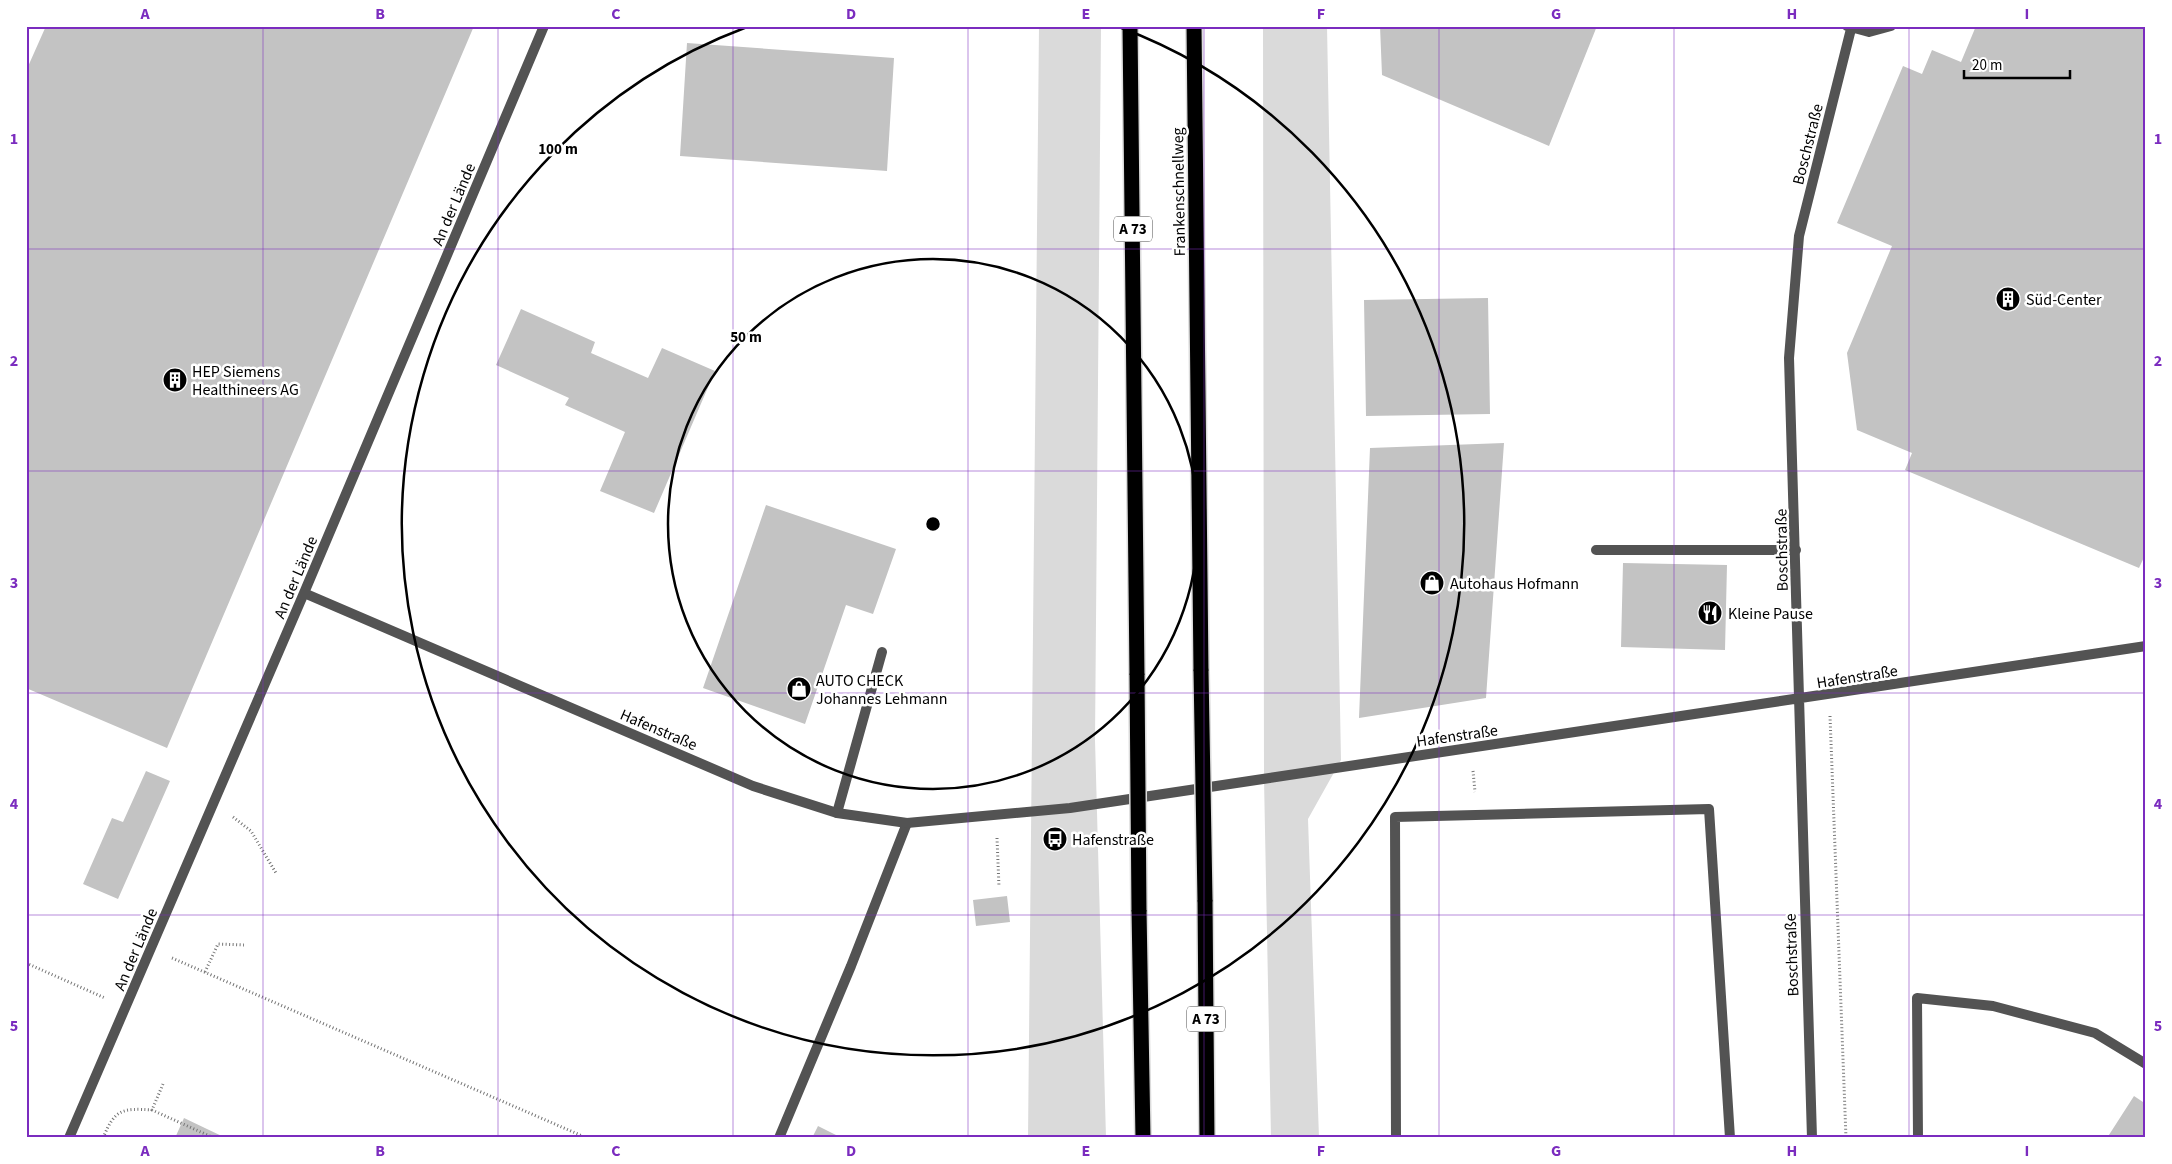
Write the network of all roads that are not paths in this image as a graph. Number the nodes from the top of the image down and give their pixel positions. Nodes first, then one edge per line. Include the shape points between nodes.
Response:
1 (544, 26) edge
2 (1130, 26) edge
3 (1194, 26) edge
4 (1892, 26) edge
5 (1849, 27) edge
6 (1596, 550) dead end
7 (1796, 550) junction
8 (304, 592) junction
9 (2146, 646) edge
10 (882, 652) dead end
11 (1798, 700) junction
12 (837, 813) junction
13 (907, 824) junction
14 (2146, 1064) edge
15 (69, 1138) edge
16 (779, 1138) edge
17 (1143, 1138) edge
18 (1207, 1138) edge
19 (1396, 1138) edge
20 (1730, 1138) edge
21 (1812, 1138) edge
22 (1918, 1138) edge

1 - 8 street, An der Lände
2 - 17 highway, A 73, bridge
3 - 18 highway, Frankenschnellweg / A 73, bridge
4 - 5 street, Boschstraße via 1869,32
5 - 7 street, Boschstraße via 1799,236 1789,358
6 - 7 street
7 - 11 street, Boschstraße
8 - 12 street, Hafenstraße via 753,786
8 - 15 street, An der Lände
9 - 11 street, Hafenstraße
10 - 12 street
11 - 13 street, Hafenstraße via 1070,808
11 - 21 street, Boschstraße
12 - 13 street, Hafenstraße
13 - 16 street
14 - 22 street via 2095,1033 1993,1006 1917,998
19 - 20 street via 1395,817 1709,809

